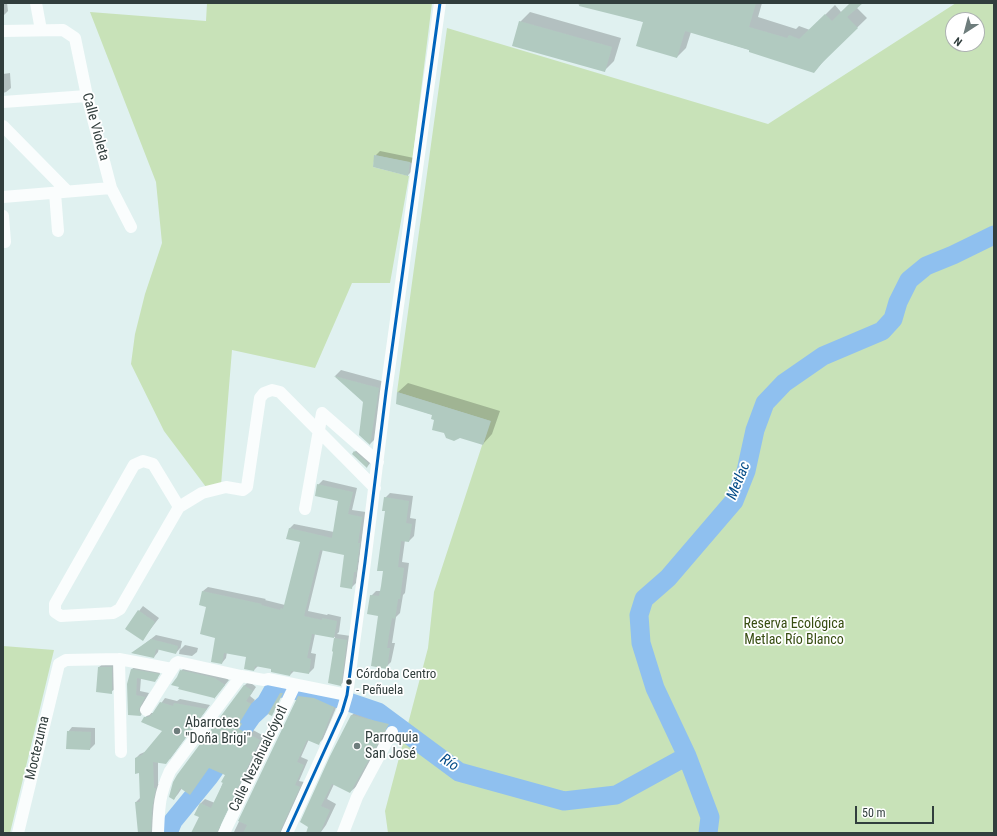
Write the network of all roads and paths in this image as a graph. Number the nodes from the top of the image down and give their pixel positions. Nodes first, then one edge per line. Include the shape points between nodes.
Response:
1 (36, 3) edge
2 (440, 3) edge
3 (41, 30) junction
4 (3, 31) edge
5 (86, 96) junction
6 (3, 102) edge
7 (3, 126) edge
8 (112, 188) junction
9 (61, 192) junction
10 (3, 197) edge
11 (3, 216) edge
12 (131, 227) dead end
13 (58, 231) dead end
14 (5, 242) dead end
15 (318, 431) junction
16 (378, 462) junction
17 (375, 488) junction
18 (179, 507) junction
19 (306, 509) dead end
20 (119, 659) junction
21 (172, 669) junction
22 (241, 676) junction
23 (292, 690) junction
24 (347, 695) junction
25 (146, 710) dead end
26 (392, 732) dead end
27 (121, 752) dead end
28 (18, 833) edge
29 (158, 833) edge
30 (224, 833) edge
31 (287, 833) edge
32 (343, 833) edge

1 - 3 street
2 - 16 street
3 - 4 street
3 - 5 street, Calle Violeta via 63,30 75,38
5 - 6 street
5 - 8 street, Calle Violeta
7 - 9 street
8 - 9 street
8 - 12 street, Calle Violeta
9 - 10 street
9 - 13 street
11 - 14 street
15 - 16 street via 322,414
15 - 17 street
15 - 18 street via 280,392 272,390 264,393 260,398 247,487 243,490 226,487 202,492
15 - 19 street
16 - 17 street
17 - 24 street
18 - 18 street via 120,609 114,613 61,616 55,612 55,604 134,465 143,461 153,464
20 - 21 street
20 - 27 street
20 - 28 street, Moctezuma via 66,660 59,664
21 - 22 street via 178,662
21 - 25 street
22 - 23 street via 268,679
22 - 29 street via 170,771 160,796
23 - 24 street
23 - 30 street, Calle Nezahualcóyotl
24 - 31 street via 342,712
26 - 32 street via 357,798

